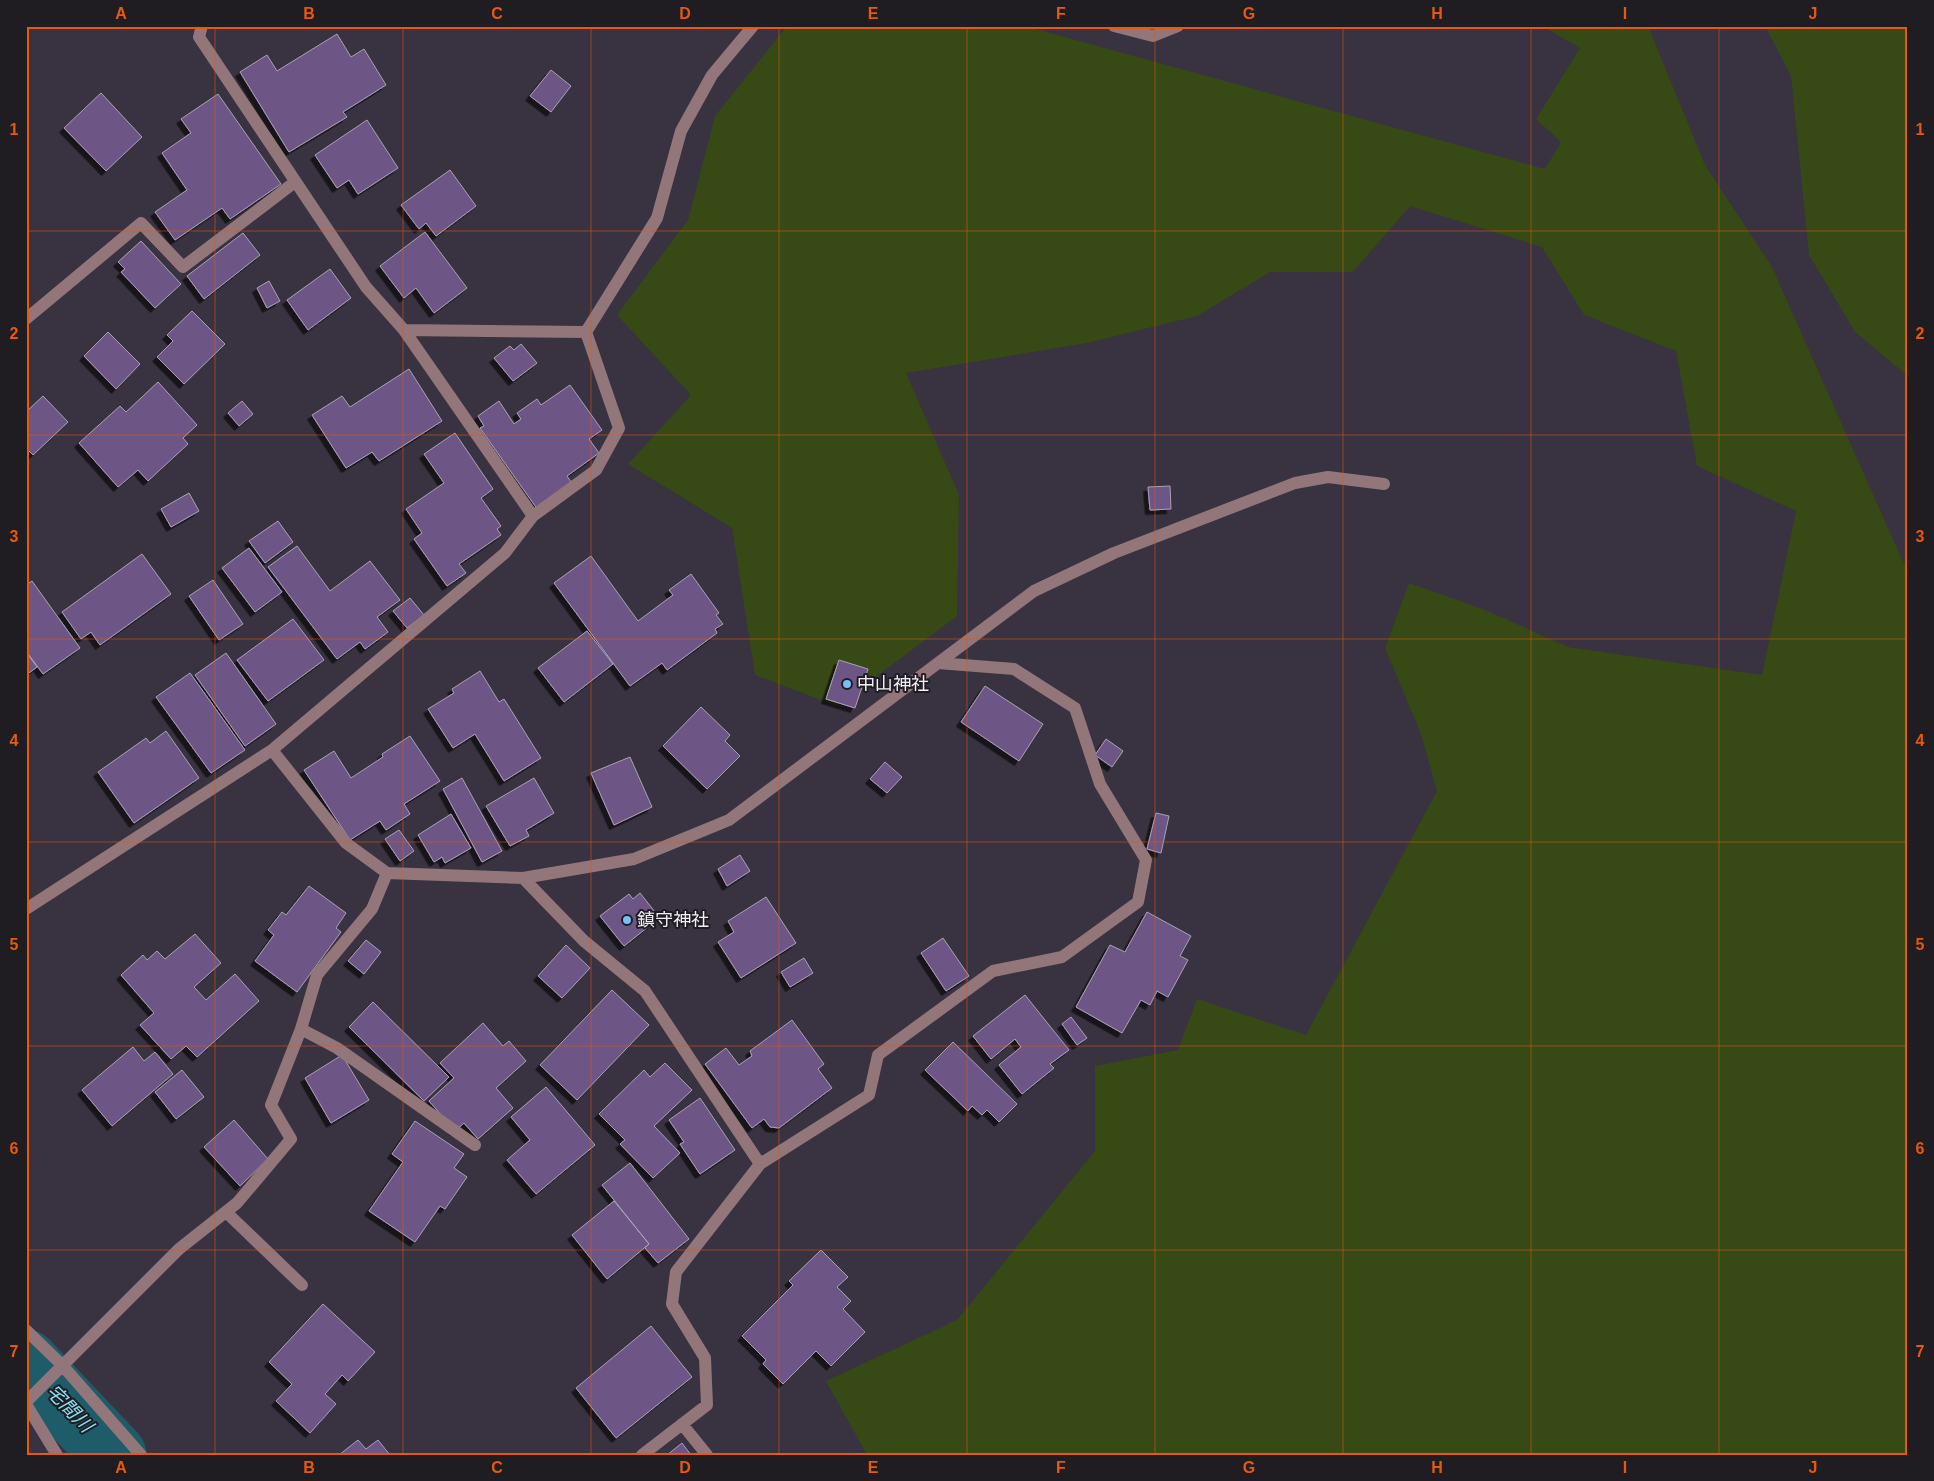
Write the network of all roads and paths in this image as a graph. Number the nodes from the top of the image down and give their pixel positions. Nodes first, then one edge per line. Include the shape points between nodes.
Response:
1 (202, 26) edge
2 (753, 26) edge
3 (1114, 26) edge
4 (1178, 26) edge
5 (295, 182) junction
6 (26, 319) edge
7 (404, 330) junction
8 (586, 332) junction
9 (1384, 484) dead end
10 (533, 516) junction
11 (938, 663) junction
12 (272, 750) junction
13 (387, 873) junction
14 (523, 878) junction
15 (26, 909) edge
16 (301, 1029) junction
17 (475, 1145) dead end
18 (760, 1164) junction
19 (226, 1212) junction
20 (302, 1284) dead end
21 (26, 1330) edge
22 (59, 1369) junction
23 (29, 1400) edge
24 (682, 1424) junction
25 (57, 1455) edge
26 (141, 1455) edge
27 (642, 1455) edge
28 (707, 1455) edge

1 - 5 street via 199,37
2 - 8 street via 712,75 681,131 658,218
3 - 4 street via 1153,36
5 - 6 street via 183,267 141,223
5 - 7 street via 366,287
7 - 8 street
7 - 10 street
8 - 10 street via 618,428 596,470
9 - 11 street via 1328,477 1295,483 1114,553 1034,591
10 - 12 street via 505,552
11 - 14 street via 730,820 634,859
11 - 18 street via 1014,669 1075,708 1100,784 1146,860 1138,902 1062,957 993,971 878,1055 868,1095
12 - 13 street via 346,843
12 - 15 street
13 - 14 street
13 - 16 street via 372,909 317,975
14 - 18 street via 584,941 645,991
16 - 17 street via 337,1048
16 - 19 street via 271,1105 291,1139
18 - 24 street via 676,1272 672,1304 705,1358 707,1395 707,1405
19 - 20 street
19 - 22 street via 179,1249
21 - 22 street
22 - 23 street
22 - 26 street
23 - 25 street
24 - 27 street
24 - 28 street

